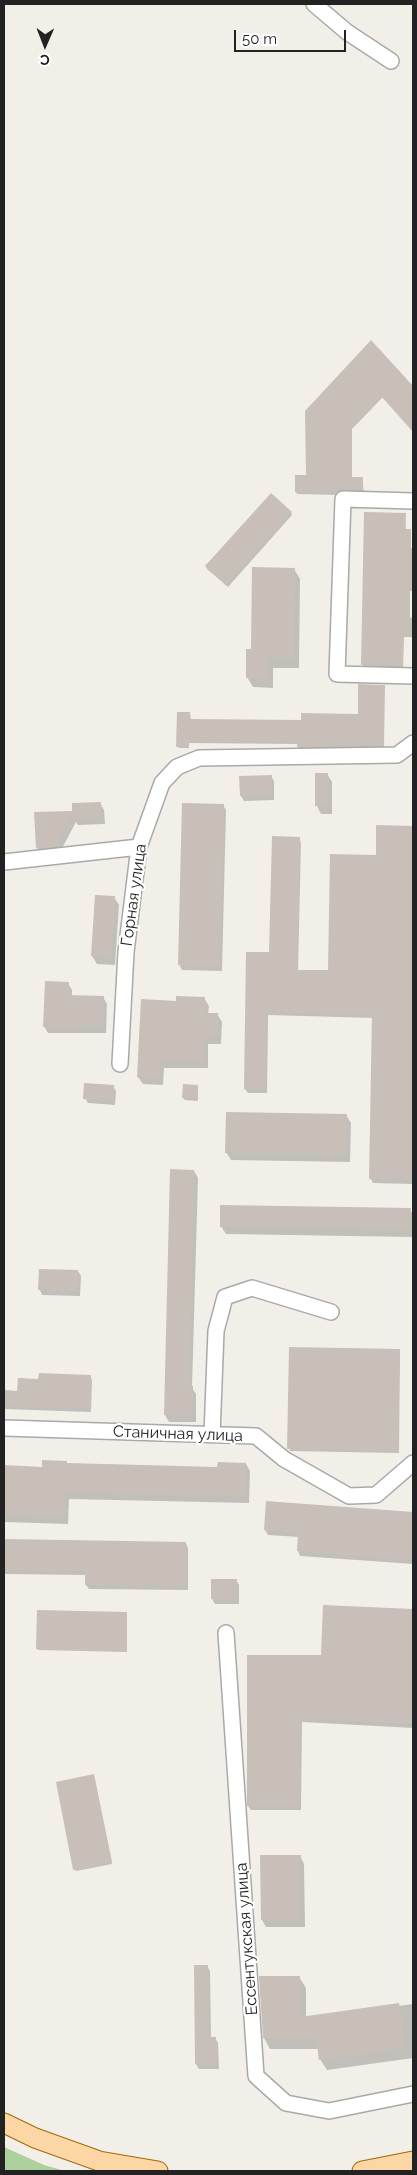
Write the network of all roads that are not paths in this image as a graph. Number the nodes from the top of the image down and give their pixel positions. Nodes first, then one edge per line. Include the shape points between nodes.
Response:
1 (314, 4) edge
2 (391, 61) dead end
3 (413, 500) edge
4 (413, 676) edge
5 (413, 744) edge
6 (139, 847) junction
7 (4, 862) edge
8 (120, 1064) dead end
9 (331, 1312) dead end
10 (4, 1428) edge
11 (212, 1435) junction
12 (413, 1463) edge
13 (226, 1633) dead end
14 (413, 2094) edge
15 (4, 2122) edge
16 (413, 2161) edge
17 (158, 2171) edge
18 (362, 2171) edge

1 - 2 street via 347,32
3 - 4 street via 343,498 337,674
5 - 6 street, Горная улица via 396,755 199,758 177,767 162,783
6 - 7 street
6 - 8 street, Горная улица via 126,952
9 - 11 street via 252,1288 225,1297 216,1331
10 - 11 street, Станичная улица
11 - 12 street, Станичная улица via 256,1436 284,1460 349,1496 376,1495
13 - 14 street, Ессентукская улица via 256,2076 286,2103 329,2111
15 - 17 main road via 34,2138 99,2161
16 - 18 main road

